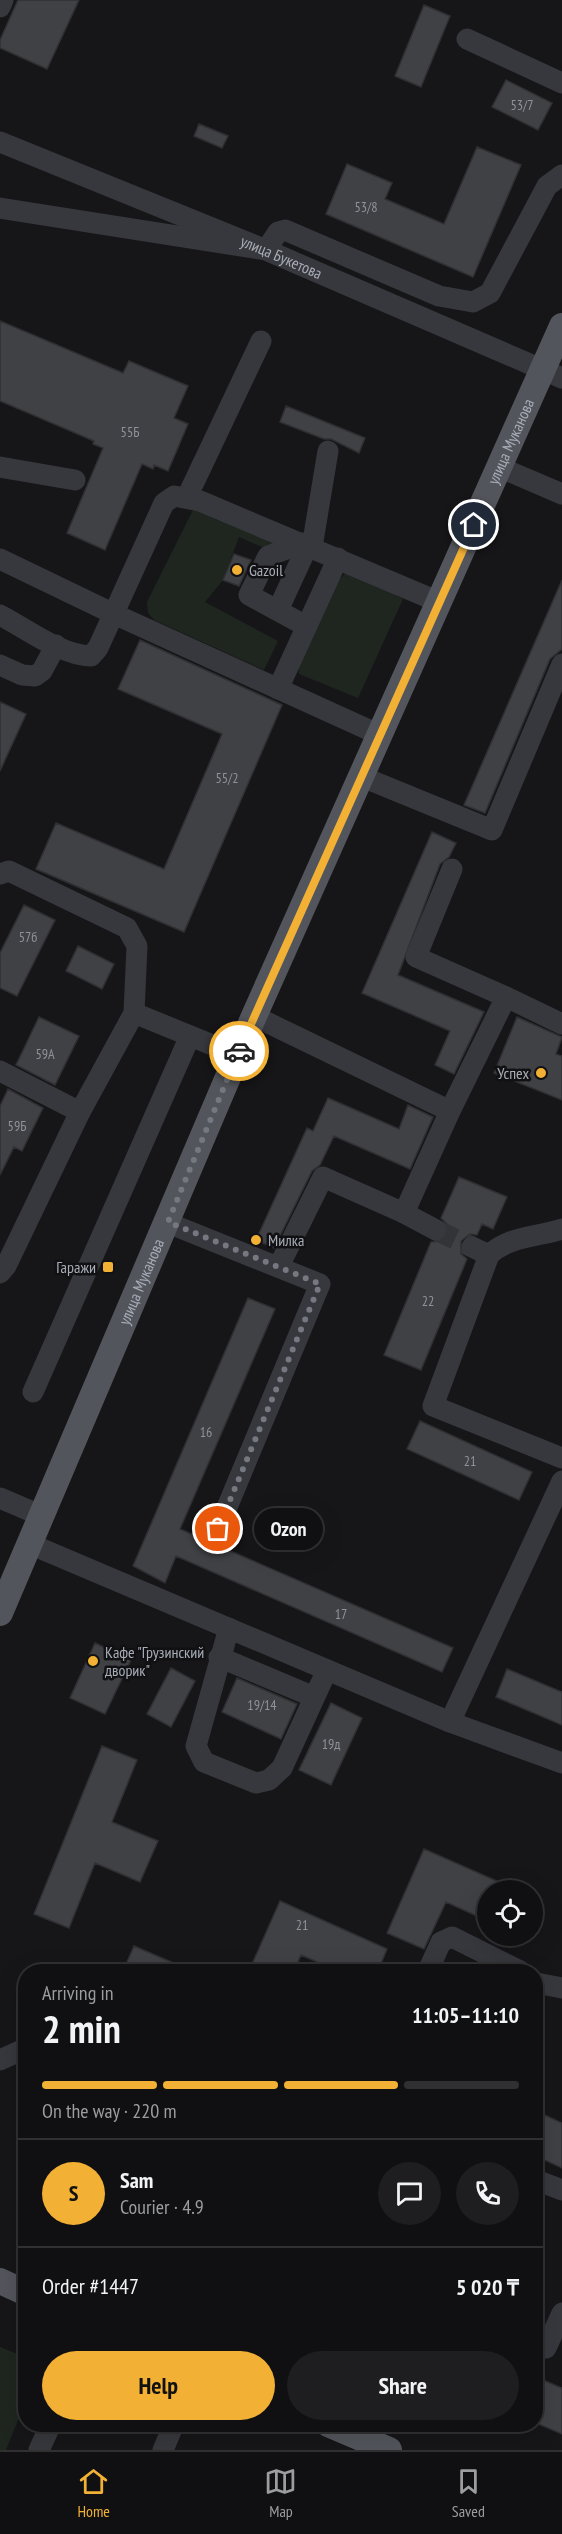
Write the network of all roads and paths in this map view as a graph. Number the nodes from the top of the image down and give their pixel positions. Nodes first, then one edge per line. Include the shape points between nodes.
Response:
1 (3, 0) edge
2 (0, 7) edge
3 (467, 39) dead end
4 (562, 83) edge
5 (0, 142) edge
6 (562, 175) edge
7 (0, 208) edge
8 (266, 250) junction
9 (562, 326) edge
10 (261, 341) dead end
11 (553, 373) edge
12 (328, 451) dead end
13 (500, 467) junction
14 (0, 468) edge
15 (75, 480) dead end
16 (562, 494) edge
17 (187, 497) junction
18 (308, 545) junction
19 (338, 558) junction
20 (0, 559) edge
21 (439, 602) junction
22 (278, 610) junction
23 (114, 614) junction
24 (1, 620) edge
25 (306, 626) junction
26 (56, 645) junction
27 (562, 664) edge
28 (0, 665) edge
29 (278, 689) junction
30 (380, 735) junction
31 (360, 776) junction
32 (452, 869) dead end
33 (0, 874) edge
34 (507, 997) junction
35 (134, 1013) junction
36 (254, 1016) junction
37 (562, 1024) edge
38 (190, 1036) junction
39 (237, 1055) junction
40 (0, 1071) edge
41 (450, 1111) junction
42 (80, 1112) junction
43 (404, 1213) junction
44 (168, 1222) junction
45 (562, 1229) edge
46 (436, 1230) tunnel mouth
47 (279, 1266) junction
48 (0, 1273) edge
49 (33, 1392) dead end
50 (562, 1458) edge
51 (562, 1481) edge
52 (0, 1498) edge
53 (42, 1516) junction
54 (218, 1529) dead end
55 (30, 1544) junction
56 (0, 1614) edge
57 (229, 1628) junction
58 (219, 1657) junction
59 (327, 1670) junction
60 (314, 1697) junction
61 (450, 1722) junction
62 (562, 1762) edge
63 (431, 1964) edge
64 (506, 1964) edge
65 (543, 1984) edge
66 (562, 1988) edge
67 (18, 2052) edge
68 (0, 2060) edge
69 (543, 2183) edge
70 (562, 2190) edge
71 (0, 2281) edge
72 (18, 2289) edge
73 (562, 2313) edge
74 (543, 2347) edge
75 (47, 2432) edge
76 (171, 2432) edge
77 (347, 2432) edge
78 (39, 2450) edge
79 (163, 2450) edge
80 (389, 2450) edge

1 - 2 street
3 - 4 street
5 - 8 street, улица Букетова
6 - 8 street via 547,186 490,293 473,303 439,296 285,230 278,232
7 - 8 street
8 - 11 street, улица Букетова
9 - 11 main road, улица Муканова
10 - 17 street
11 - 13 main road, улица Муканова
12 - 18 street
13 - 16 street
13 - 21 main road, улица Муканова
14 - 15 street
17 - 18 street
17 - 23 street via 174,496 164,503
18 - 19 street
18 - 22 street
18 - 22 street via 268,556 249,595
19 - 21 street
19 - 25 street
20 - 23 street
21 - 30 main road, улица Муканова
22 - 25 street
23 - 26 street via 99,648 91,656
23 - 29 street
24 - 26 street
25 - 29 street
26 - 28 street via 35,676
27 - 31 street via 492,830
29 - 30 street
30 - 31 main road, улица Муканова
31 - 36 main road, улица Муканова
32 - 34 street via 416,957
33 - 35 street via 9,871 127,928 137,946
34 - 37 street
34 - 41 street
35 - 38 street
35 - 42 street
36 - 39 main road, улица Муканова
36 - 41 street
38 - 39 street
38 - 49 street
39 - 44 main road, улица Муканова
40 - 42 street
41 - 43 street
42 - 48 street
43 - 46 street
43 - 47 street via 323,1177
44 - 47 street
44 - 53 main road, улица Муканова
45 - 50 street via 481,1251 434,1406
47 - 54 street via 320,1284
51 - 61 street
52 - 53 street
53 - 55 main road, улица Муканова
55 - 56 main road, улица Муканова
55 - 57 street
57 - 58 street
57 - 59 street
58 - 60 street
58 - 60 street via 196,1746 204,1762 256,1783 269,1780 282,1768
59 - 60 street
59 - 61 street
61 - 62 street
63 - 64 street via 441,1942 452,1937
65 - 66 street
67 - 68 street
69 - 70 street
71 - 72 main road
73 - 74 street via 546,2348
75 - 78 street
76 - 79 street
77 - 80 main road

